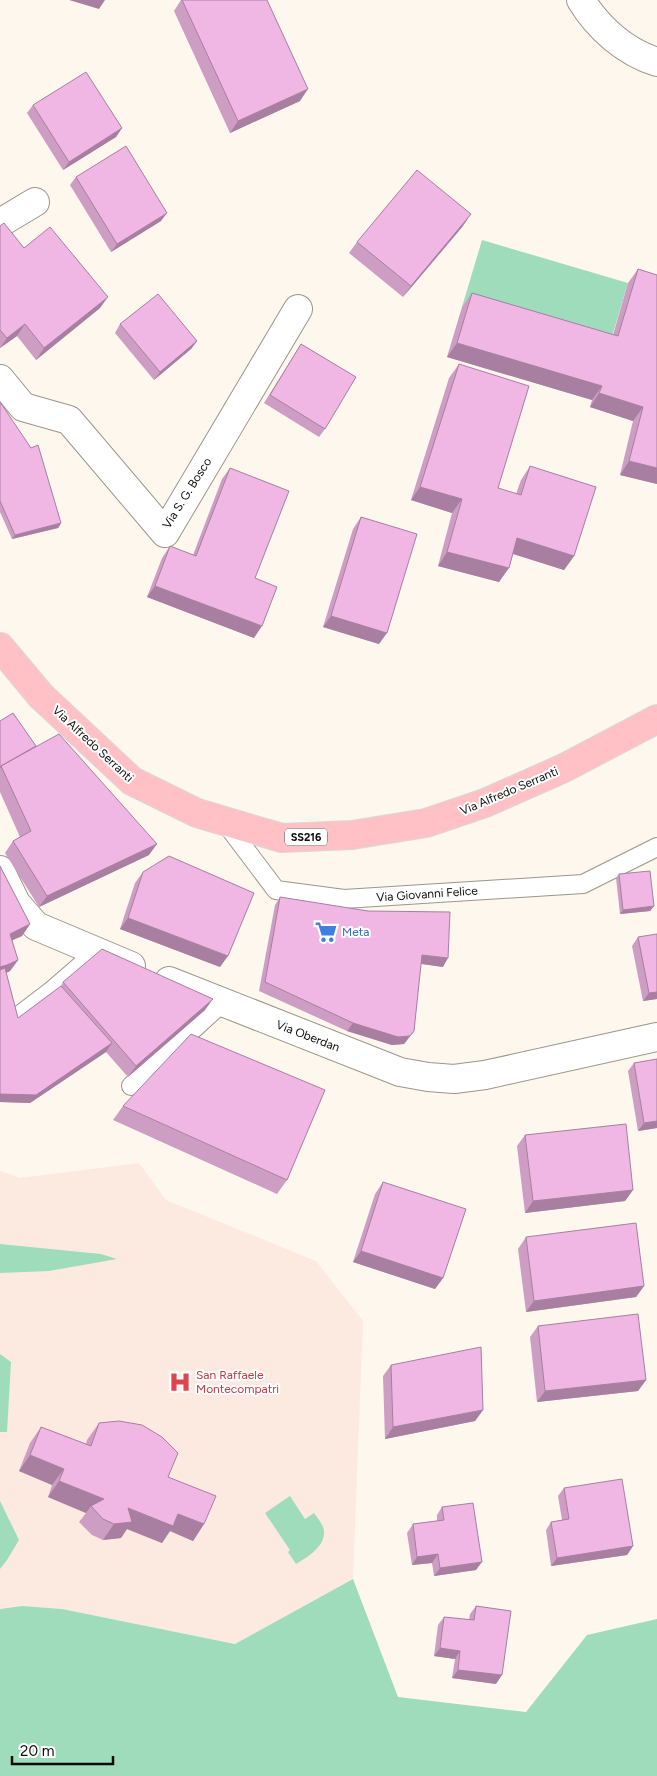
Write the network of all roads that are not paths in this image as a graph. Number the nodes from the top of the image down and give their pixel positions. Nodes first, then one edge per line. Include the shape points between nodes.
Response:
1 (581, 0) edge
2 (657, 62) edge
3 (35, 202) dead end
4 (0, 223) edge
5 (298, 310) dead end
6 (0, 379) edge
7 (0, 646) edge
8 (657, 719) edge
9 (224, 821) junction
10 (657, 847) edge
11 (0, 870) edge
12 (96, 952) junction
13 (222, 1002) junction
14 (17, 1017) edge
15 (657, 1037) edge
16 (131, 1086) dead end

1 - 2 street via 617,42
3 - 4 street
5 - 6 street, Via S. G. Bosco via 165,533 69,420 22,407
7 - 9 main road, Via Alfredo Serranti / SS216 via 41,696 132,781 197,813
8 - 9 main road, Via Alfredo Serranti / SS216 via 564,768 494,799 426,823 352,836 282,838
9 - 10 lane, Via Giovanni Felice via 276,890 344,899 583,884
11 - 12 street, Via Oberdan via 16,903 36,926
12 - 13 street, Via Oberdan
12 - 14 lane
13 - 15 street, Via Oberdan via 400,1072 428,1077 454,1079 485,1075
13 - 16 lane

